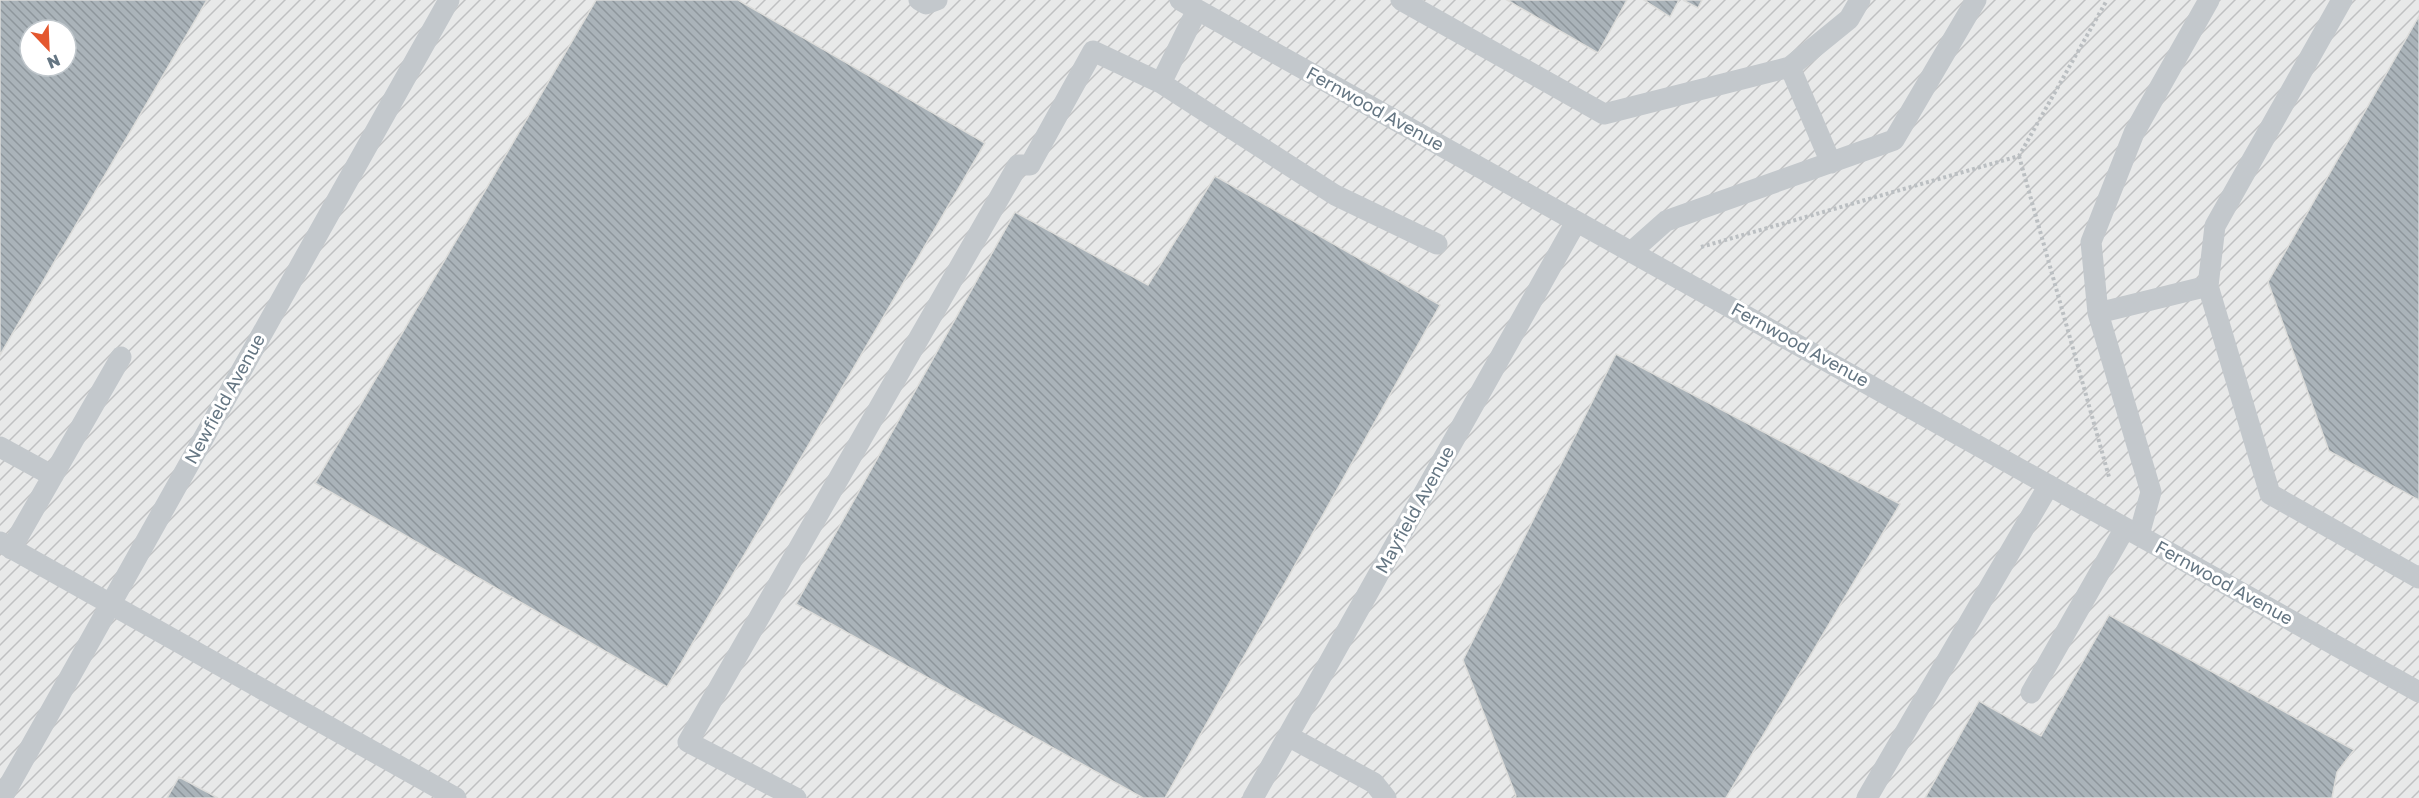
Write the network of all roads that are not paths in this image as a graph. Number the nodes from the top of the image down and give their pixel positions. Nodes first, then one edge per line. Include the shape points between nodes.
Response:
1 (449, 0) edge
2 (919, 0) edge
3 (937, 0) edge
4 (1401, 0) edge
5 (1860, 0) edge
6 (1976, 0) edge
7 (2209, 0) edge
8 (2343, 0) edge
9 (1189, 5) edge
10 (1790, 67) junction
11 (1161, 83) junction
12 (1831, 163) junction
13 (1576, 222) junction
14 (1437, 244) dead end
15 (1631, 252) junction
16 (2208, 286) junction
17 (2098, 313) junction
18 (121, 357) dead end
19 (0, 447) edge
20 (53, 476) junction
21 (2049, 485) junction
22 (2132, 531) junction
23 (6, 546) edge
24 (2419, 578) edge
25 (110, 606) junction
26 (2419, 692) edge
27 (2031, 693) dead end
28 (1288, 736) junction
29 (2, 798) edge
30 (456, 798) edge
31 (796, 798) edge
32 (1253, 798) edge
33 (1386, 798) edge
34 (1867, 798) edge

1 - 25 lane, Newfield Avenue
2 - 3 lane via 926,4
4 - 10 lane via 1605,114
5 - 10 lane via 1849,19
6 - 12 lane via 1894,140
7 - 17 lane via 2134,133 2091,242
8 - 16 lane via 2215,226
9 - 11 lane
9 - 13 lane, Fernwood Avenue
10 - 12 lane
11 - 14 lane via 1335,195
11 - 31 lane via 1093,51 1030,165 1018,165 688,742
12 - 15 lane via 1666,221
13 - 15 lane, Fernwood Avenue
13 - 28 lane, Mayfield Avenue
15 - 21 lane, Fernwood Avenue
16 - 17 lane
16 - 24 lane via 2270,494
17 - 22 lane via 2151,492
18 - 20 lane
19 - 20 lane
20 - 23 lane
21 - 22 lane, Fernwood Avenue
21 - 34 lane
22 - 26 lane, Fernwood Avenue
22 - 27 lane
23 - 25 lane
25 - 29 lane, Newfield Avenue
25 - 30 lane
28 - 32 lane, Mayfield Avenue
28 - 33 lane via 1374,783

